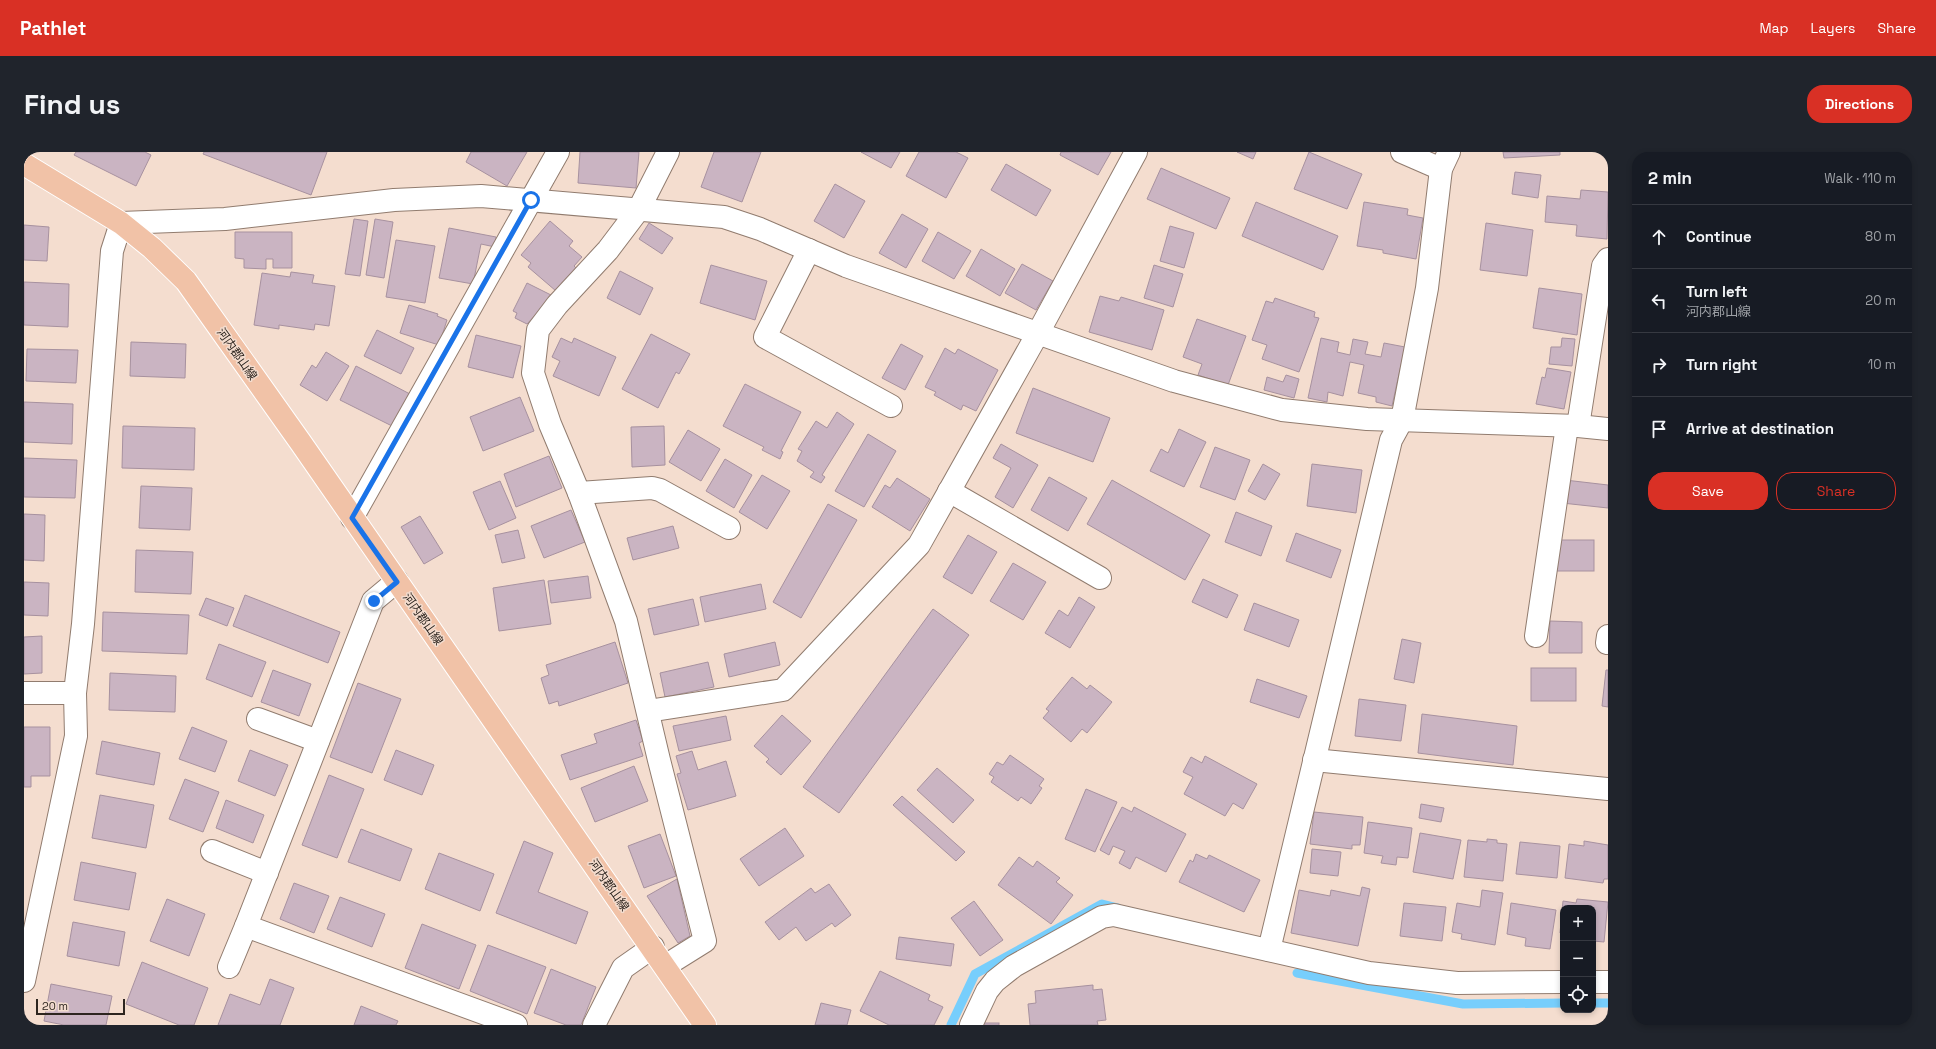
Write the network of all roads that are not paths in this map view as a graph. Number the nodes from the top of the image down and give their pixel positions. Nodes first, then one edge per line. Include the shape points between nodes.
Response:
1 (558, 152) edge
2 (668, 152) edge
3 (1136, 152) edge
4 (1402, 152) edge
5 (1445, 161) edge
6 (24, 164) edge
7 (531, 200) junction
8 (639, 209) junction
9 (121, 223) junction
10 (809, 250) junction
11 (1608, 259) edge
12 (1038, 333) junction
13 (891, 406) dead end
14 (1402, 420) junction
15 (1572, 426) junction
16 (1608, 429) edge
17 (949, 491) junction
18 (579, 493) junction
19 (352, 518) junction
20 (729, 528) dead end
21 (1100, 578) dead end
22 (397, 582) junction
23 (1536, 636) dead end
24 (24, 694) edge
25 (75, 694) junction
26 (648, 711) junction
27 (258, 719) dead end
28 (318, 741) junction
29 (1314, 760) junction
30 (1608, 789) edge
31 (212, 851) dead end
32 (267, 873) junction
33 (33, 897) edge
34 (246, 926) junction
35 (653, 947) junction
36 (1269, 950) junction
37 (666, 966) junction
38 (229, 967) dead end
39 (24, 981) edge
40 (1560, 982) edge
41 (1596, 982) edge
42 (1608, 982) edge
43 (516, 1025) edge
44 (594, 1025) edge
45 (705, 1025) edge
46 (971, 1025) edge

1 - 7 street
2 - 8 street
3 - 12 street
4 - 5 street
5 - 14 street via 1427,288
6 - 9 main road, 河内郡山線
7 - 8 street
7 - 9 street via 481,196 394,200 225,219
7 - 19 street
8 - 10 street via 724,217
8 - 18 street via 608,250 556,305 538,330 533,373 550,424
9 - 19 main road, 河内郡山線 via 186,281
9 - 25 street via 112,250 83,624
10 - 12 street via 846,266
10 - 13 street via 765,337
11 - 15 street via 1603,266
12 - 14 street via 1174,381 1282,410
12 - 17 street
14 - 15 street
14 - 29 street via 1391,440
15 - 16 street
15 - 23 street
17 - 21 street
17 - 26 street via 919,545 783,690
18 - 20 street via 652,488
18 - 26 street via 626,621
19 - 22 main road, 河内郡山線
22 - 28 street via 374,601
22 - 35 main road, 河内郡山線
24 - 25 street
25 - 33 street via 76,736
26 - 37 street via 705,941
27 - 28 street
28 - 32 street
29 - 30 street
29 - 36 street
31 - 32 street
32 - 34 street
33 - 39 street
34 - 38 street
34 - 43 street
35 - 37 main road, 河内郡山線
35 - 44 street via 623,968
36 - 40 street via 1369,973 1457,983
36 - 46 street via 1127,917 1102,917 1014,966 999,978 987,991
37 - 45 main road, 河内郡山線
41 - 42 street

